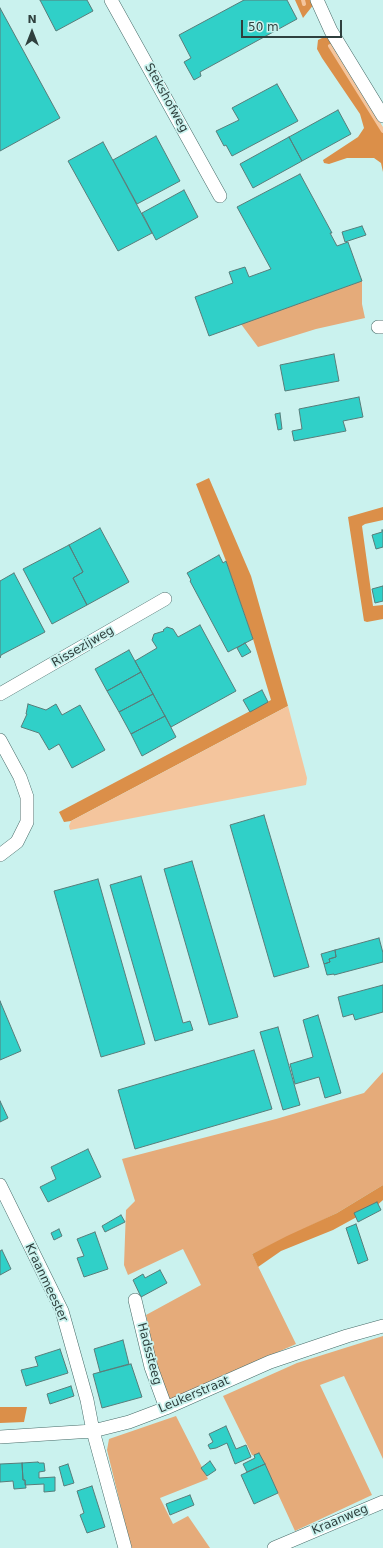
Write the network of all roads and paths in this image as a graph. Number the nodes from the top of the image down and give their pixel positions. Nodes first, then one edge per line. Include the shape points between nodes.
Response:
1 (111, 0) edge
2 (317, 0) edge
3 (383, 116) edge
4 (220, 196) dead end
5 (165, 599) dead end
6 (0, 694) edge
7 (0, 740) edge
8 (0, 855) edge
9 (0, 1186) edge
10 (135, 1300) dead end
11 (383, 1326) edge
12 (166, 1408) junction
13 (93, 1431) junction
14 (0, 1437) edge
15 (383, 1502) edge
16 (125, 1548) edge
17 (274, 1548) edge

1 - 4 street, Stekshofweg
2 - 3 street via 331,31
5 - 6 street, Rissezijweg
7 - 8 street via 20,777 27,797 27,822 17,842
9 - 13 street, Kraanmeester via 62,1311
10 - 12 street, Hadssteeg via 150,1367
11 - 12 street, Leukerstraat via 270,1362
12 - 13 street, Leukerstraat via 129,1422
13 - 14 street, Leukerstraat
13 - 16 street, Kraanmeester
15 - 17 street, Kraanweg

